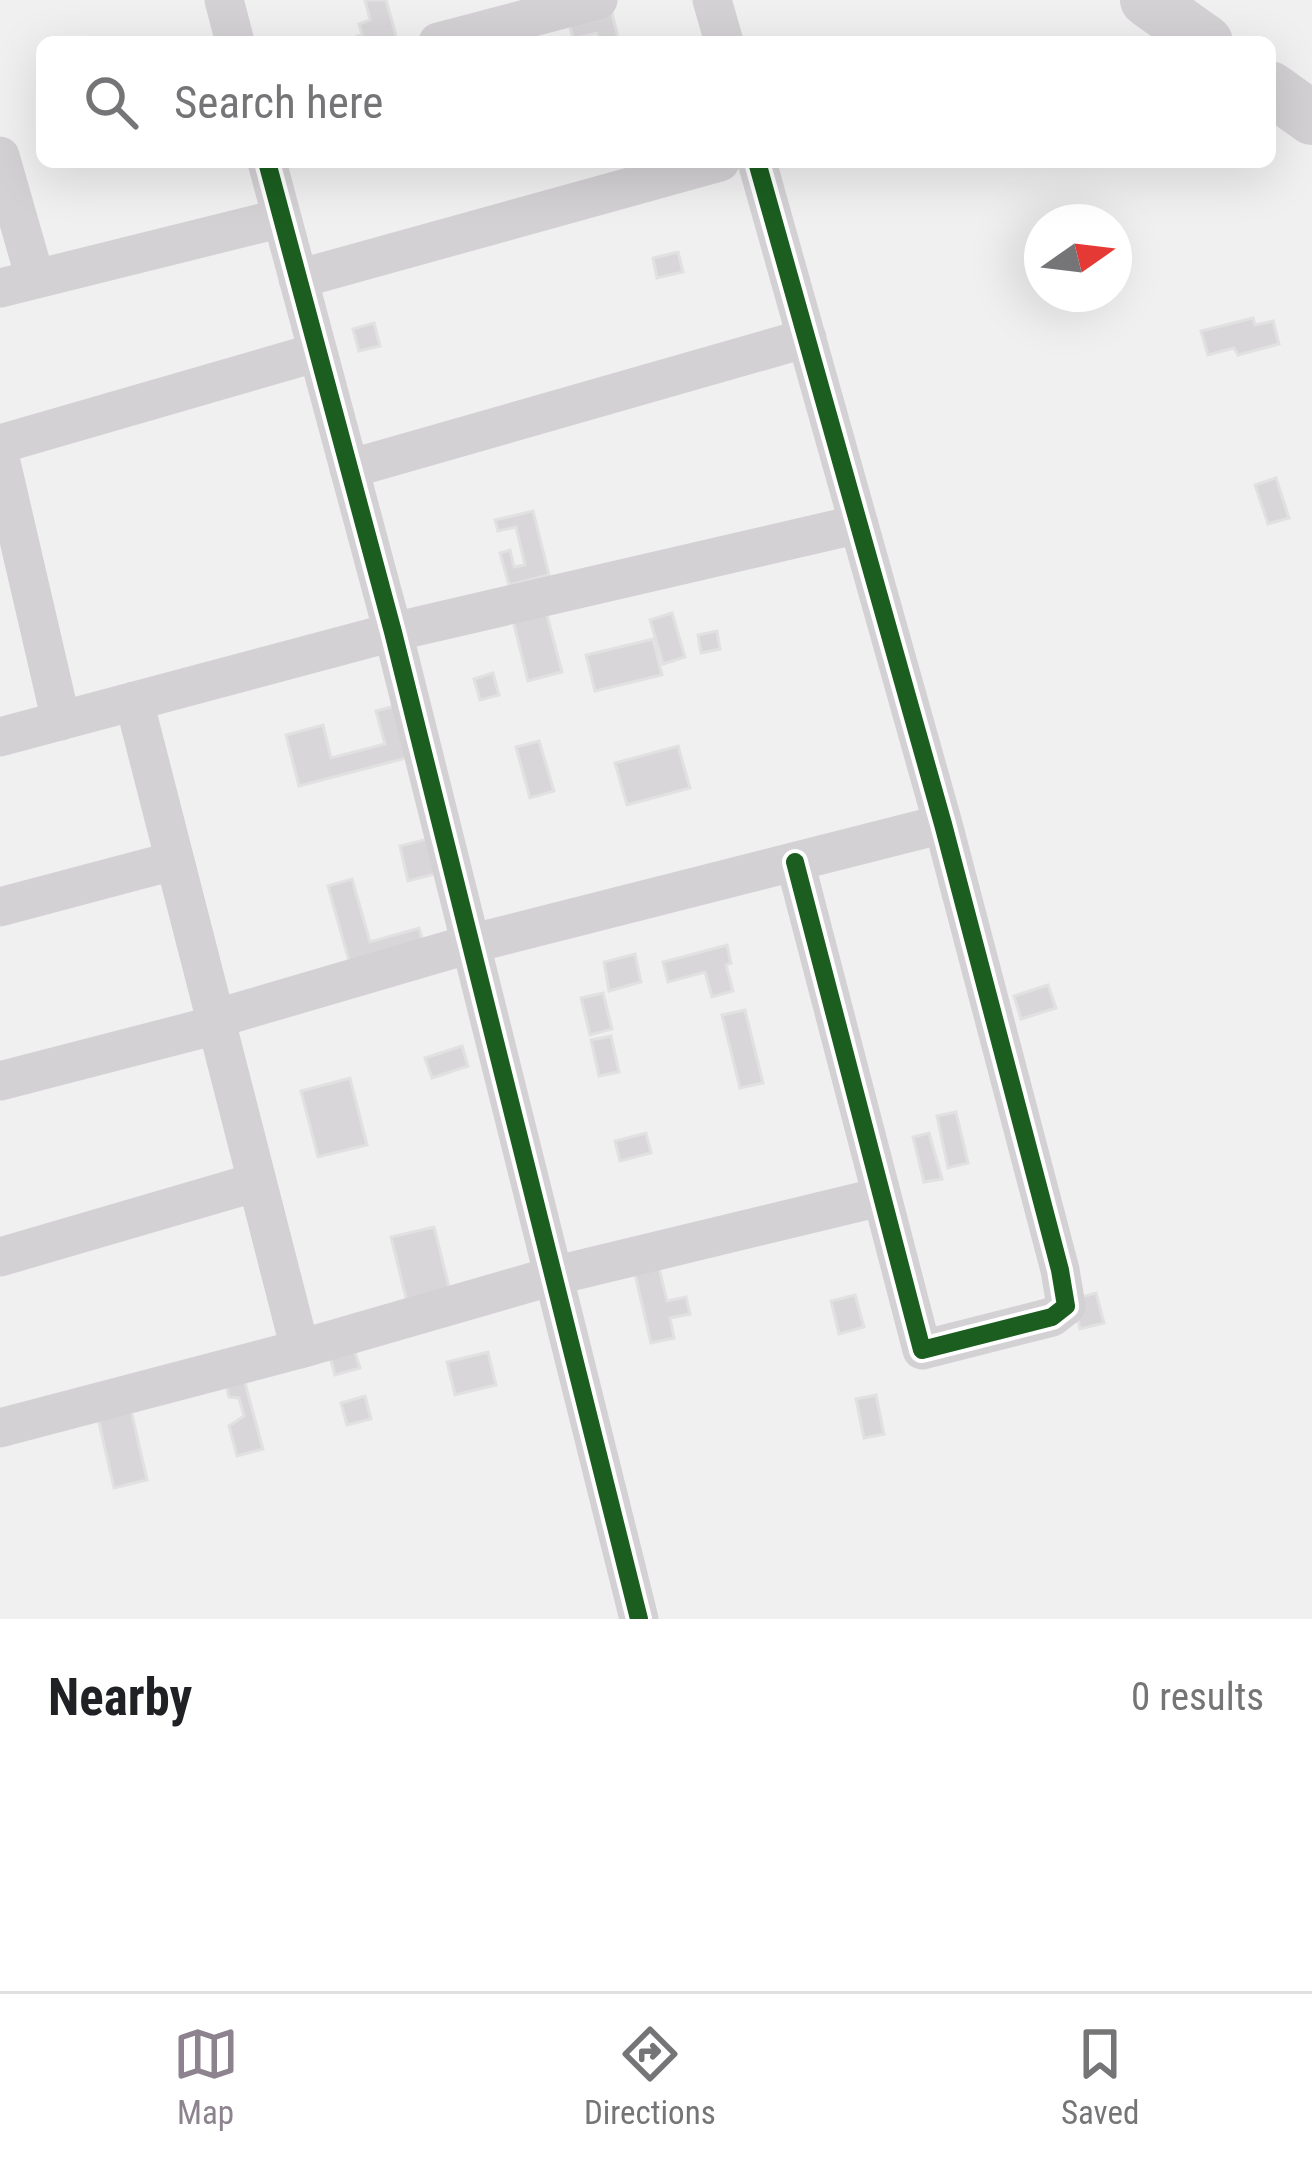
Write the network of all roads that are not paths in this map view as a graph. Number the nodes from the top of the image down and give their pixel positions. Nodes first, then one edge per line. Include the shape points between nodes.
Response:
1 (224, 0) edge
2 (598, 0) edge
3 (712, 0) edge
4 (1148, 0) edge
5 (233, 36) edge
6 (461, 36) edge
7 (722, 36) edge
8 (1198, 36) edge
9 (1276, 92) edge
10 (1312, 118) edge
11 (0, 156) edge
12 (269, 168) edge
13 (698, 168) edge
14 (760, 168) edge
15 (282, 218) junction
16 (298, 279) junction
17 (18, 283) edge
18 (807, 338) junction
19 (318, 352) junction
20 (0, 444) edge
21 (0, 458) edge
22 (349, 469) junction
23 (859, 524) junction
24 (393, 632) junction
25 (134, 701) junction
26 (61, 721) junction
27 (0, 737) edge
28 (943, 824) junction
29 (173, 861) junction
30 (795, 862) junction
31 (0, 907) edge
32 (470, 944) junction
33 (215, 1022) junction
34 (0, 1082) edge
35 (257, 1182) junction
36 (880, 1198) junction
37 (0, 1257) edge
38 (553, 1276) junction
39 (300, 1348) junction
40 (0, 1428) edge
41 (639, 1619) edge

1 - 5 street
2 - 6 street
3 - 7 street
4 - 8 street
9 - 10 street
11 - 17 street
12 - 15 street
13 - 16 street
14 - 18 street
15 - 16 street
15 - 17 street
16 - 19 street
18 - 22 street
18 - 23 street
19 - 20 street
19 - 22 street
21 - 26 street
22 - 24 street
23 - 24 street
23 - 28 street
24 - 25 street
24 - 32 street
25 - 26 street
25 - 29 street
26 - 27 street
28 - 30 street
28 - 36 street via 1066,1306 1052,1317 922,1350
29 - 31 street
29 - 33 street
30 - 32 street
30 - 36 street
32 - 33 street
32 - 38 street
33 - 34 street
33 - 35 street
35 - 37 street
35 - 39 street
36 - 38 street
38 - 39 street
38 - 41 street
39 - 40 street

